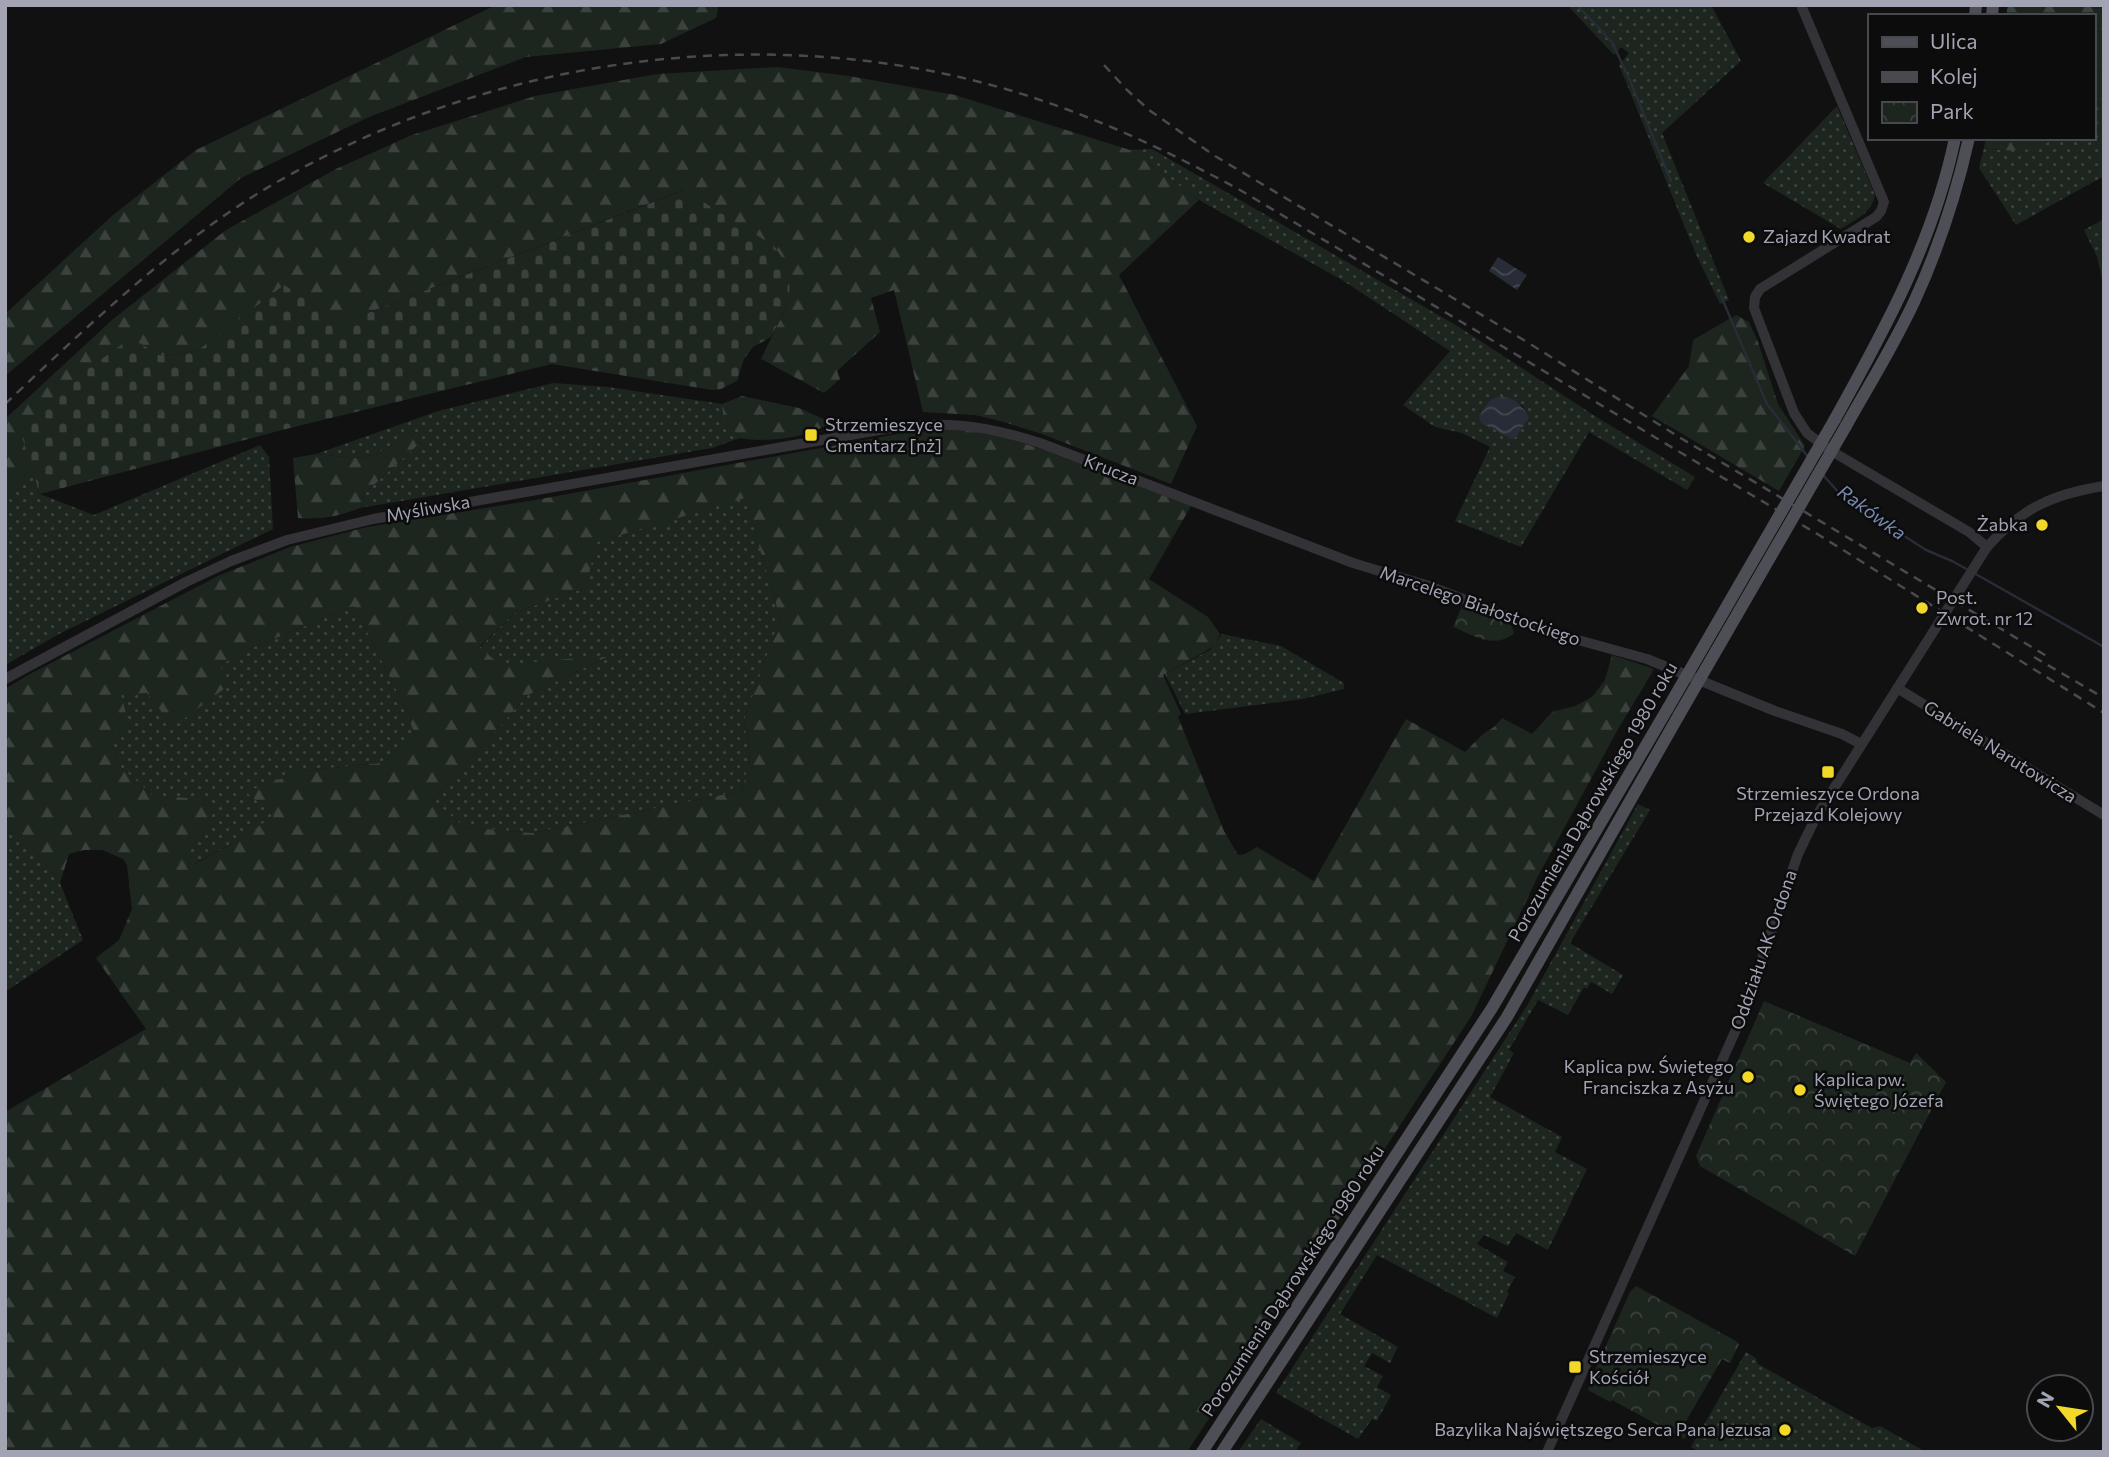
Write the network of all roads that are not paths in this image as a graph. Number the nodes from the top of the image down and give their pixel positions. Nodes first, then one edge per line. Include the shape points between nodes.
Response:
1 (1801, 5) edge
2 (1955, 140) edge
3 (1968, 140) edge
4 (1840, 422) junction
5 (879, 430) joint
6 (2104, 486) edge
7 (1987, 547) junction
8 (1335, 557) joint
9 (5, 679) edge
10 (1897, 688) junction
11 (1674, 711) junction
12 (1861, 744) junction
13 (2104, 816) edge
14 (1202, 1452) edge
15 (1222, 1452) edge
16 (1547, 1452) edge

1 - 7 street via 1884,202 1876,217 1760,289 1754,308 1789,405 1807,433
2 - 4 main road, Porozumienia Dąbrowskiego 1980 roku via 1921,251
3 - 4 main road, Porozumienia Dąbrowskiego 1980 roku via 1934,256 1913,303
4 - 11 main road, Porozumienia Dąbrowskiego 1980 roku, bridge
5 - 8 street, Krucza via 949,425 1002,431
5 - 9 street, Myśliwska via 373,519 298,537 186,582
6 - 7 street, Oddziału AK Ordona via 2034,506
7 - 10 street, Oddziału AK Ordona
8 - 12 street, Marcelego Białostockiego via 1429,586 1549,632 1647,659
10 - 12 street, Oddziału AK Ordona
10 - 13 street, Gabriela Narutowicza
11 - 14 main road, Porozumienia Dąbrowskiego 1980 roku via 1492,1008
11 - 15 main road, Porozumienia Dąbrowskiego 1980 roku via 1507,1017
12 - 16 street, Oddziału AK Ordona via 1801,845 1743,1014

